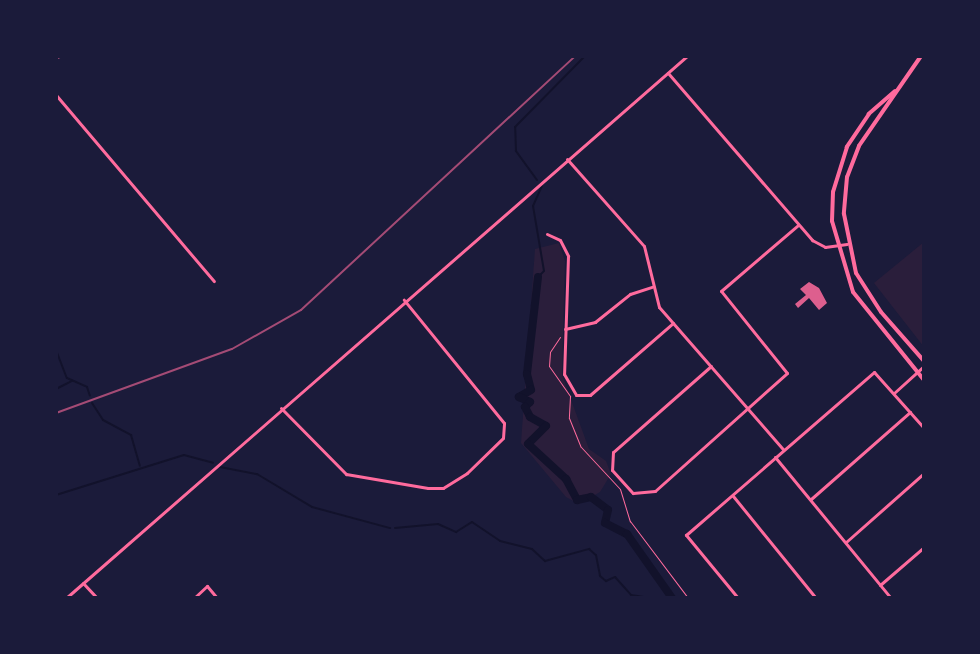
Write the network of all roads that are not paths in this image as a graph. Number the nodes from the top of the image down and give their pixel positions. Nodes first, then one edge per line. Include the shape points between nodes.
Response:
1 (687, 56) edge
2 (921, 56) edge
3 (668, 73) junction
4 (900, 87) junction
5 (56, 95) edge
6 (567, 159) junction
7 (798, 225) junction
8 (547, 234) dead end
9 (847, 244) junction
10 (836, 246) junction
11 (214, 281) dead end
12 (652, 287) junction
13 (404, 300) junction
14 (881, 312) junction
15 (872, 319) junction
16 (673, 323) junction
17 (565, 330) junction
18 (924, 364) edge
19 (711, 366) junction
20 (918, 372) junction
21 (924, 380) edge
22 (894, 393) junction
23 (281, 408) junction
24 (748, 409) junction
25 (910, 412) junction
26 (924, 428) edge
27 (783, 450) junction
28 (775, 457) junction
29 (924, 473) edge
30 (733, 496) junction
31 (810, 500) junction
32 (845, 542) junction
33 (924, 547) edge
34 (83, 583) junction
35 (880, 585) junction
36 (66, 598) edge
37 (97, 598) edge
38 (194, 598) edge
39 (217, 598) edge
40 (738, 598) edge
41 (816, 598) edge
42 (891, 598) edge

1 - 3 street
2 - 4 main road
3 - 6 street
3 - 7 street
4 - 9 main road via 873,121 854,158 845,197
4 - 10 main road via 862,123 843,158 832,205
5 - 11 street
6 - 12 street via 644,246
6 - 13 street
7 - 10 street via 818,245
7 - 24 street via 721,291 787,373
8 - 17 street via 560,240 568,256
9 - 10 street
9 - 14 main road via 856,273
10 - 15 main road via 847,281
12 - 16 street
12 - 17 street via 630,294 595,322
13 - 23 street
13 - 23 street via 504,423 503,438 494,448 443,488 353,476 338,470
14 - 15 main road
14 - 18 main road
15 - 20 main road
16 - 17 street via 583,397 569,387 564,374
16 - 19 street
18 - 20 street
19 - 24 street
19 - 24 street via 617,447 610,460 625,487 647,495
20 - 21 main road
20 - 22 street
22 - 25 street
22 - 27 street via 874,372
23 - 34 street
24 - 27 street
25 - 26 street
25 - 31 street
27 - 28 street
28 - 30 street
28 - 31 street
29 - 32 street
30 - 40 street via 686,535
30 - 41 street
31 - 32 street
32 - 35 street
33 - 35 street
34 - 36 street
34 - 37 street
35 - 42 street
38 - 39 street via 207,586

